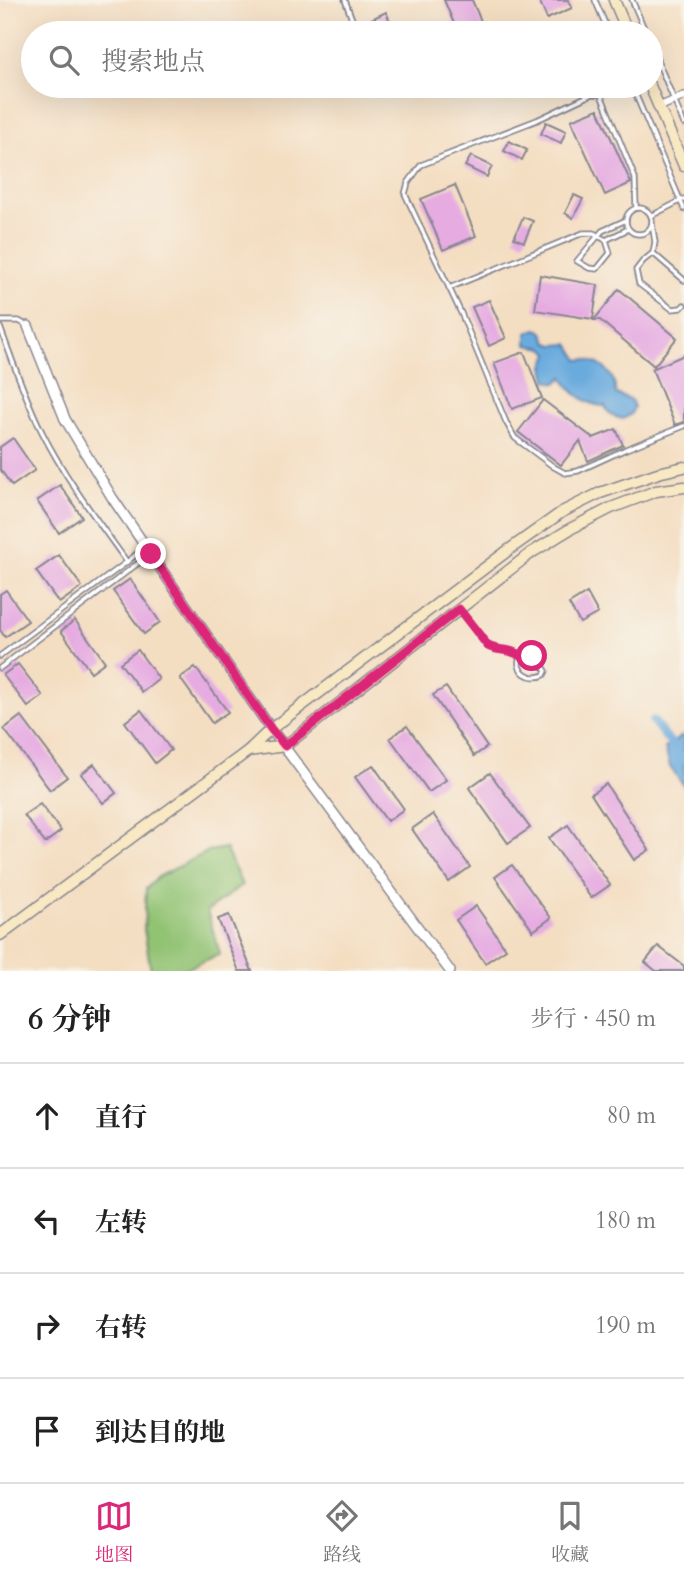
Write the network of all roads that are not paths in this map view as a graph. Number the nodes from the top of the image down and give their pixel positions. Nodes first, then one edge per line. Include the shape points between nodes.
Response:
1 (345, 0) edge
2 (595, 0) edge
3 (614, 0) edge
4 (632, 0) edge
5 (353, 21) edge
6 (604, 21) edge
7 (623, 21) edge
8 (641, 21) edge
9 (663, 73) edge
10 (684, 96) edge
11 (584, 98) edge
12 (602, 98) edge
13 (637, 98) edge
14 (655, 98) edge
15 (674, 100) junction
16 (659, 107) junction
17 (684, 124) edge
18 (684, 166) edge
19 (682, 200) edge
20 (636, 208) junction
21 (684, 209) edge
22 (651, 216) junction
23 (626, 220) junction
24 (652, 223) junction
25 (629, 229) junction
26 (598, 236) junction
27 (606, 240) junction
28 (653, 253) junction
29 (684, 280) edge
30 (449, 288) junction
31 (684, 305) edge
32 (0, 321) edge
33 (28, 326) joint
34 (0, 327) edge
35 (684, 426) edge
36 (684, 467) edge
37 (684, 487) edge
38 (148, 550) junction
39 (127, 562) junction
40 (459, 609) junction
41 (0, 656) edge
42 (520, 656) junction
43 (0, 668) edge
44 (271, 729) junction
45 (285, 746) junction
46 (248, 751) junction
47 (0, 935) edge
48 (450, 971) edge

1 - 5 lane
2 - 6 lane
3 - 7 main road
4 - 8 lane
9 - 15 lane
10 - 15 street
11 - 30 lane via 421,165 408,183 405,194
12 - 20 lane via 635,178
13 - 19 lane
14 - 16 main road
15 - 16 street
15 - 17 lane
16 - 18 main road
19 - 21 lane
19 - 22 lane
20 - 22 lane
20 - 23 lane
22 - 24 lane
23 - 25 lane
23 - 26 lane
24 - 25 lane via 642,233
24 - 28 lane
25 - 27 lane
26 - 27 lane
26 - 27 lane via 577,261 597,269 610,253
26 - 30 lane via 583,233
28 - 29 lane
28 - 31 lane via 636,270 639,284 672,309
30 - 35 lane via 515,438 554,467 565,473 578,471
32 - 33 lane
33 - 38 street via 65,419
34 - 39 lane via 43,434
36 - 44 main road via 600,493 562,512
37 - 40 main road via 656,491 570,529
38 - 39 lane
38 - 43 lane
38 - 44 street
39 - 41 lane
40 - 42 lane via 488,646
40 - 45 main road
42 - 42 lane via 524,675 544,675 539,660
44 - 45 street
44 - 46 main road
45 - 46 main road
45 - 48 street
46 - 47 main road

